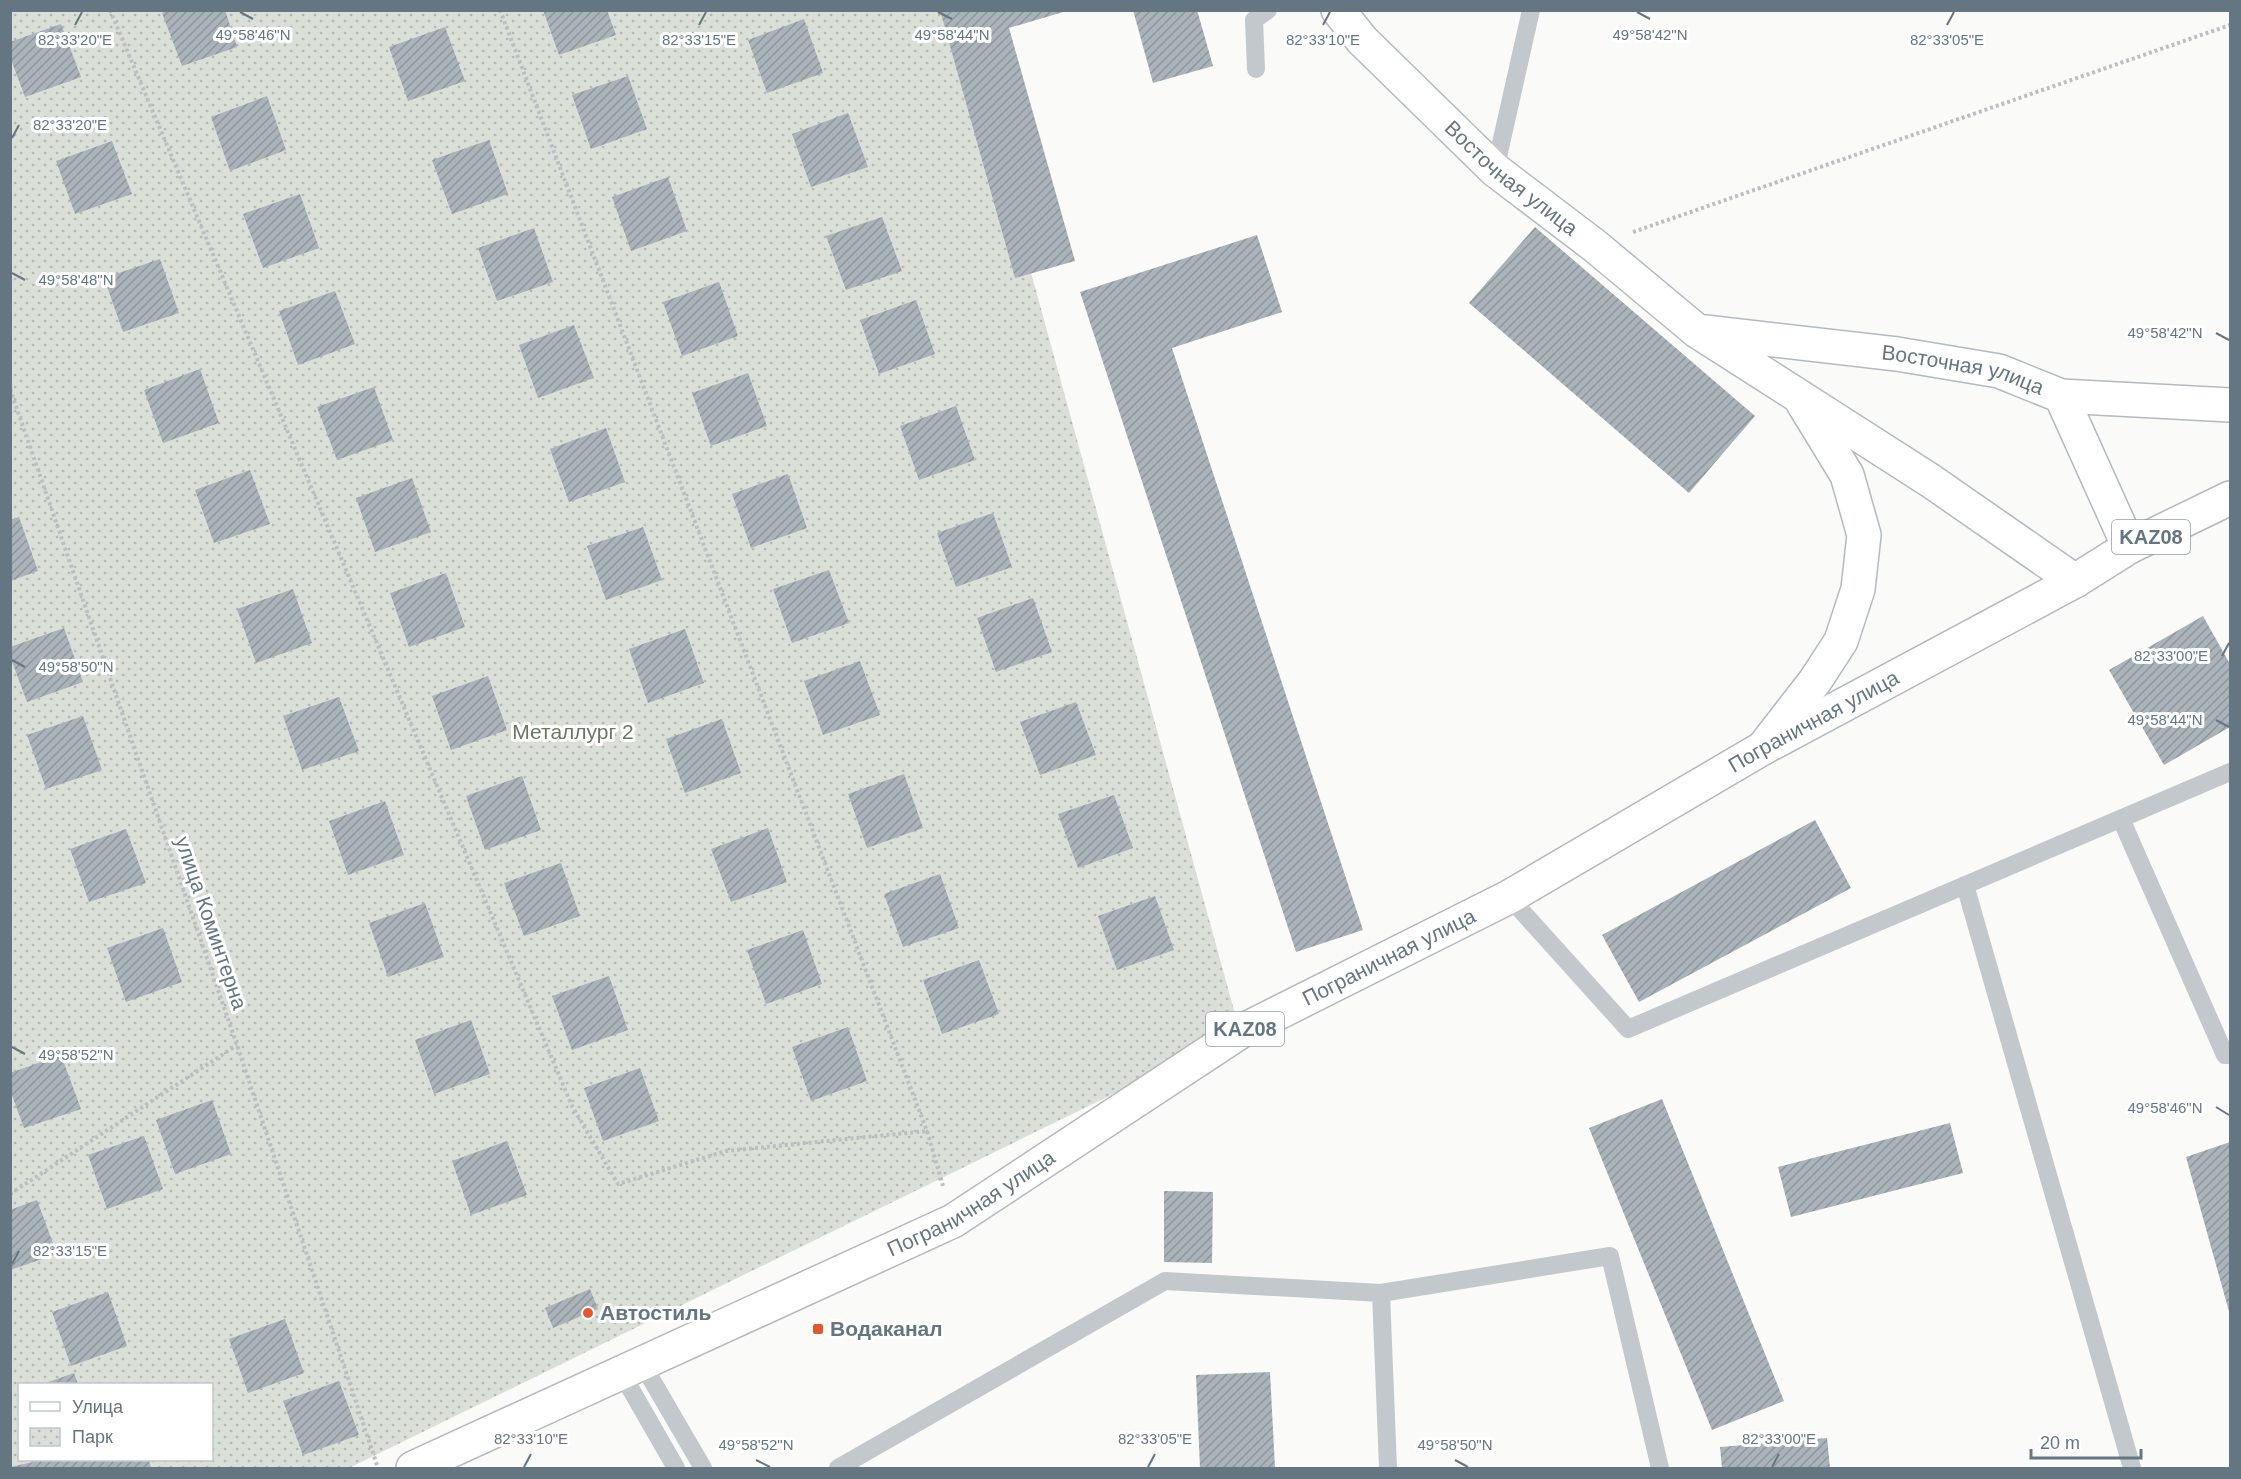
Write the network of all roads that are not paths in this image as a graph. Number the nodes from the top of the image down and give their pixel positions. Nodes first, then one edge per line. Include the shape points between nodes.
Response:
1 (1268, 10) edge
2 (1338, 10) edge
3 (1531, 10) edge
4 (1256, 69) dead end
5 (1495, 170) junction
6 (1697, 331) junction
7 (2061, 396) junction
8 (1799, 397) junction
9 (2230, 405) edge
10 (2230, 498) edge
11 (2129, 547) junction
12 (2075, 581) junction
13 (1763, 748) junction
14 (2230, 772) edge
15 (2121, 819) junction
16 (1965, 885) junction
17 (1509, 897) junction
18 (2230, 1055) edge
19 (1381, 1293) junction
20 (632, 1369) junction
21 (413, 1468) edge
22 (675, 1468) edge
23 (703, 1468) edge
24 (838, 1468) edge
25 (1388, 1468) edge
26 (1660, 1468) edge
27 (2132, 1468) edge

1 - 4 lane via 1254,20
2 - 5 main road, Восточная улица via 1362,40
3 - 5 lane
5 - 6 main road, Восточная улица
6 - 7 main road, Восточная улица via 1897,354 1999,371
6 - 8 main road, Восточная улица
7 - 9 main road
7 - 11 main road, Восточная улица
8 - 12 main road, Восточная улица via 1931,480
8 - 13 main road via 1847,475 1864,535 1858,590 1841,641
10 - 11 main road, Пограничная улица / KAZ08
11 - 12 main road, Пограничная улица / KAZ08
12 - 13 main road, Пограничная улица / KAZ08
13 - 17 main road, Пограничная улица / KAZ08
14 - 15 lane
15 - 16 lane
15 - 18 lane via 2226,1055
16 - 17 lane via 1628,1029
16 - 27 lane
17 - 20 main road, Пограничная улица / KAZ08 via 1240,1032 953,1221
19 - 24 lane via 1165,1281
19 - 25 lane
19 - 26 lane via 1610,1256
20 - 21 main road, Пограничная улица / KAZ08
20 - 22 lane
20 - 23 lane

